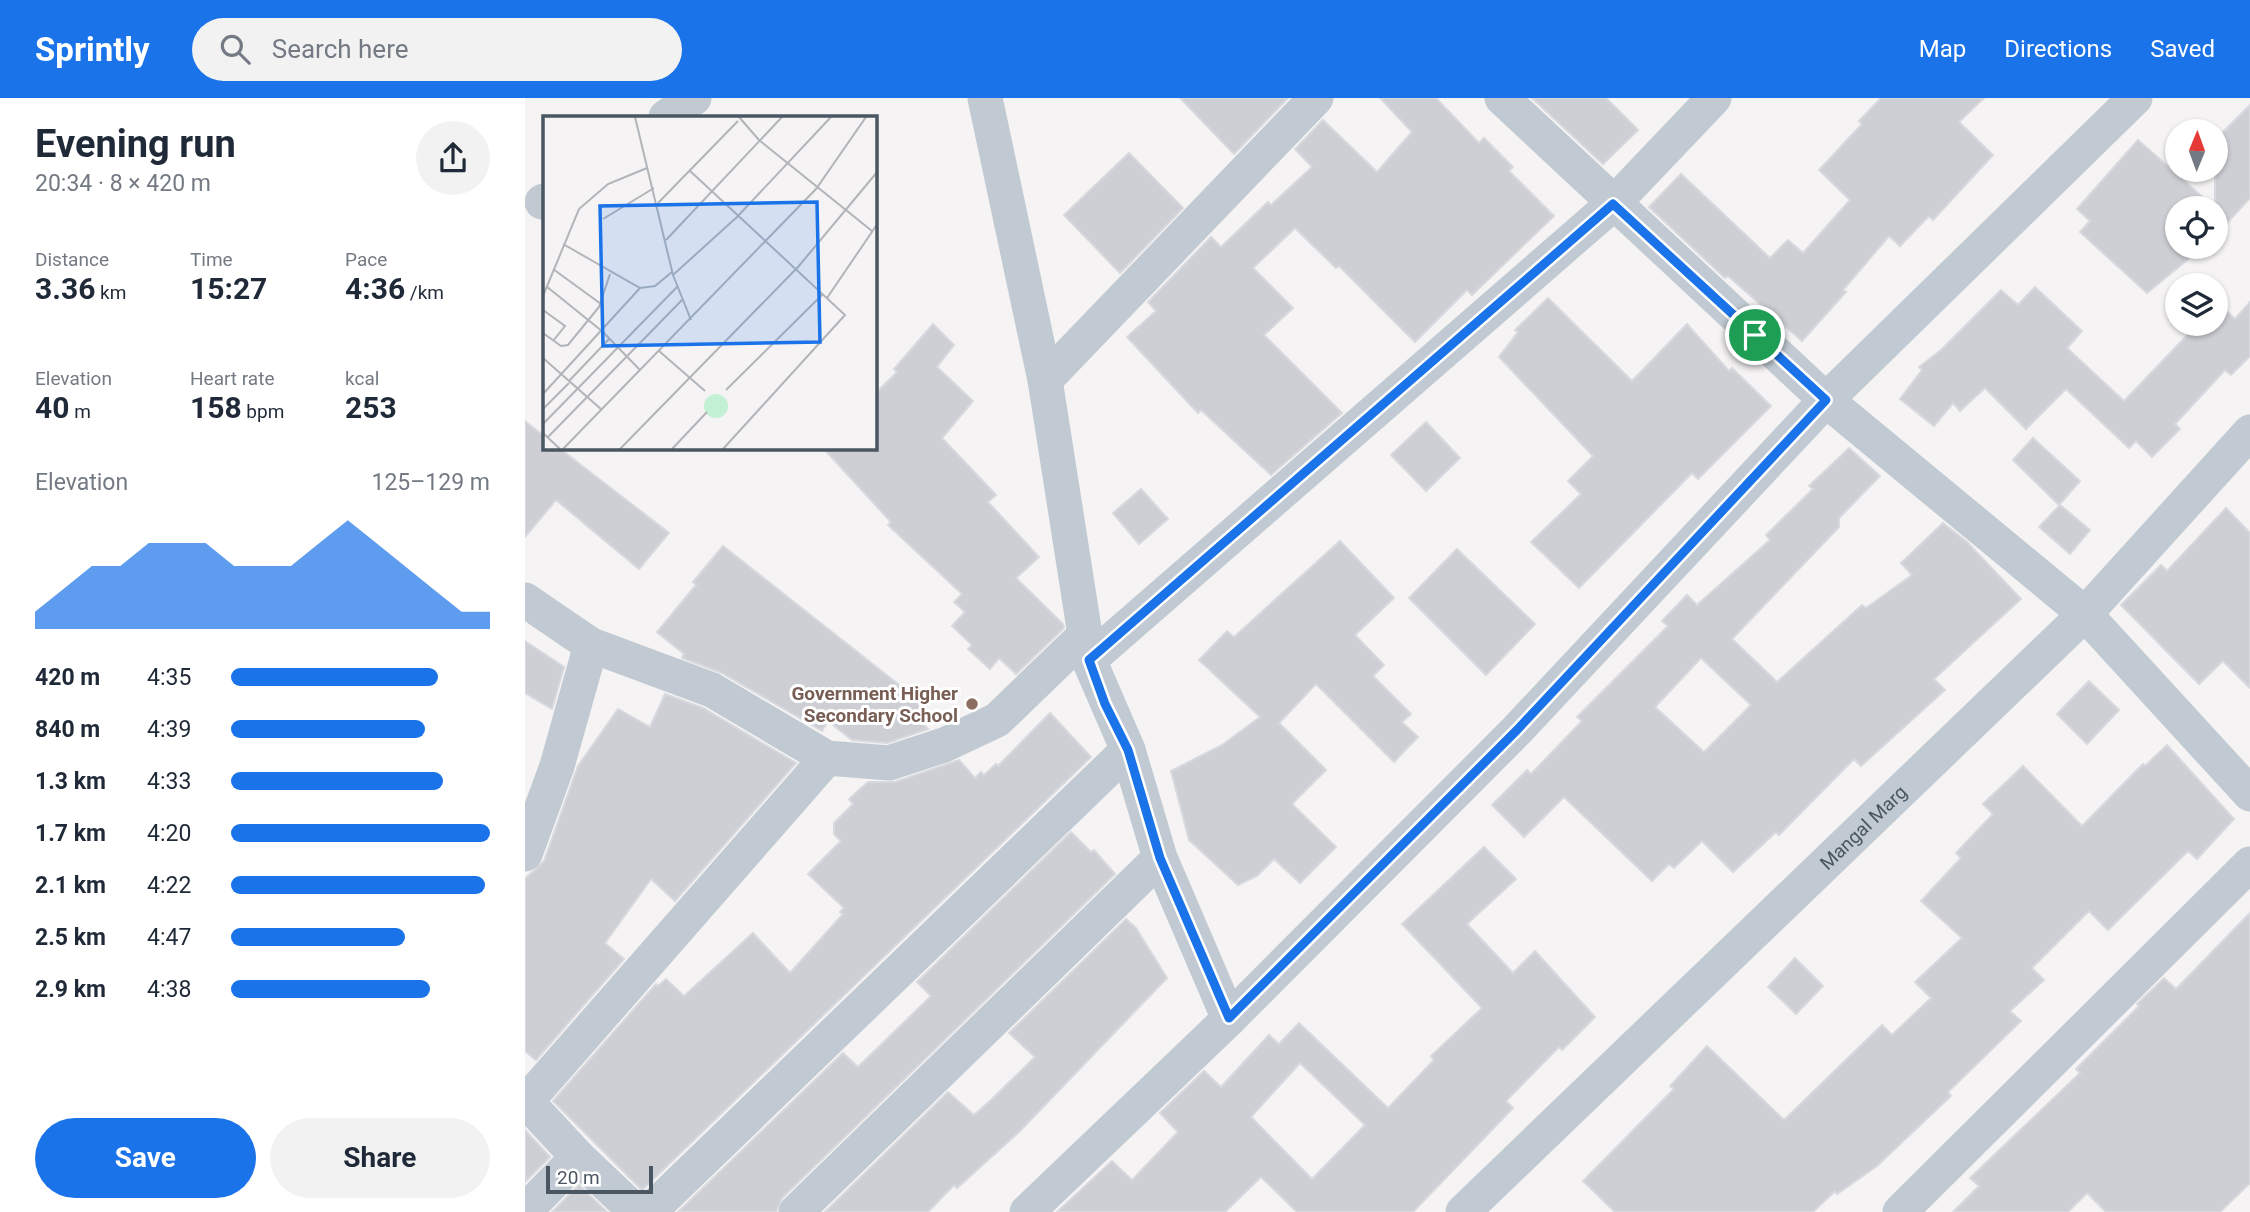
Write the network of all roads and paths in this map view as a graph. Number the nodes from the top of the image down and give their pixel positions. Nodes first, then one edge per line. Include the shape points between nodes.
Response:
1 (694, 98) edge
2 (985, 98) edge
3 (1316, 98) edge
4 (1502, 98) edge
5 (1714, 98) edge
6 (2135, 98) edge
7 (667, 116) edge
8 (1613, 204) junction
9 (1045, 380) junction
10 (1826, 400) junction
11 (2250, 432) edge
12 (525, 600) edge
13 (2085, 614) junction
14 (591, 645) junction
15 (1086, 648) junction
16 (1128, 750) junction
17 (827, 758) junction
18 (2250, 794) edge
19 (525, 854) edge
20 (1160, 858) junction
21 (2250, 864) edge
22 (1229, 1018) junction
23 (526, 1101) edge
24 (578, 1157) junction
25 (525, 1211) edge
26 (636, 1212) edge
27 (649, 1212) edge
28 (796, 1212) edge
29 (1027, 1212) edge
30 (1463, 1212) edge
31 (1900, 1212) edge

1 - 7 street
2 - 9 street
3 - 9 street
4 - 8 street
5 - 8 street
6 - 10 street
8 - 10 street
8 - 15 street
9 - 15 street
10 - 13 street
10 - 22 street via 1517,730
11 - 13 street, Mangal Marg
12 - 14 street
13 - 18 street
13 - 30 street, Mangal Marg
14 - 17 street via 712,690
14 - 19 street via 557,766
15 - 16 street via 1105,704
15 - 17 street via 996,720 944,745 889,763
16 - 20 street
16 - 27 street
17 - 23 street
20 - 22 street
20 - 28 street
21 - 31 street
22 - 29 street
23 - 24 street
24 - 25 street
24 - 26 street

